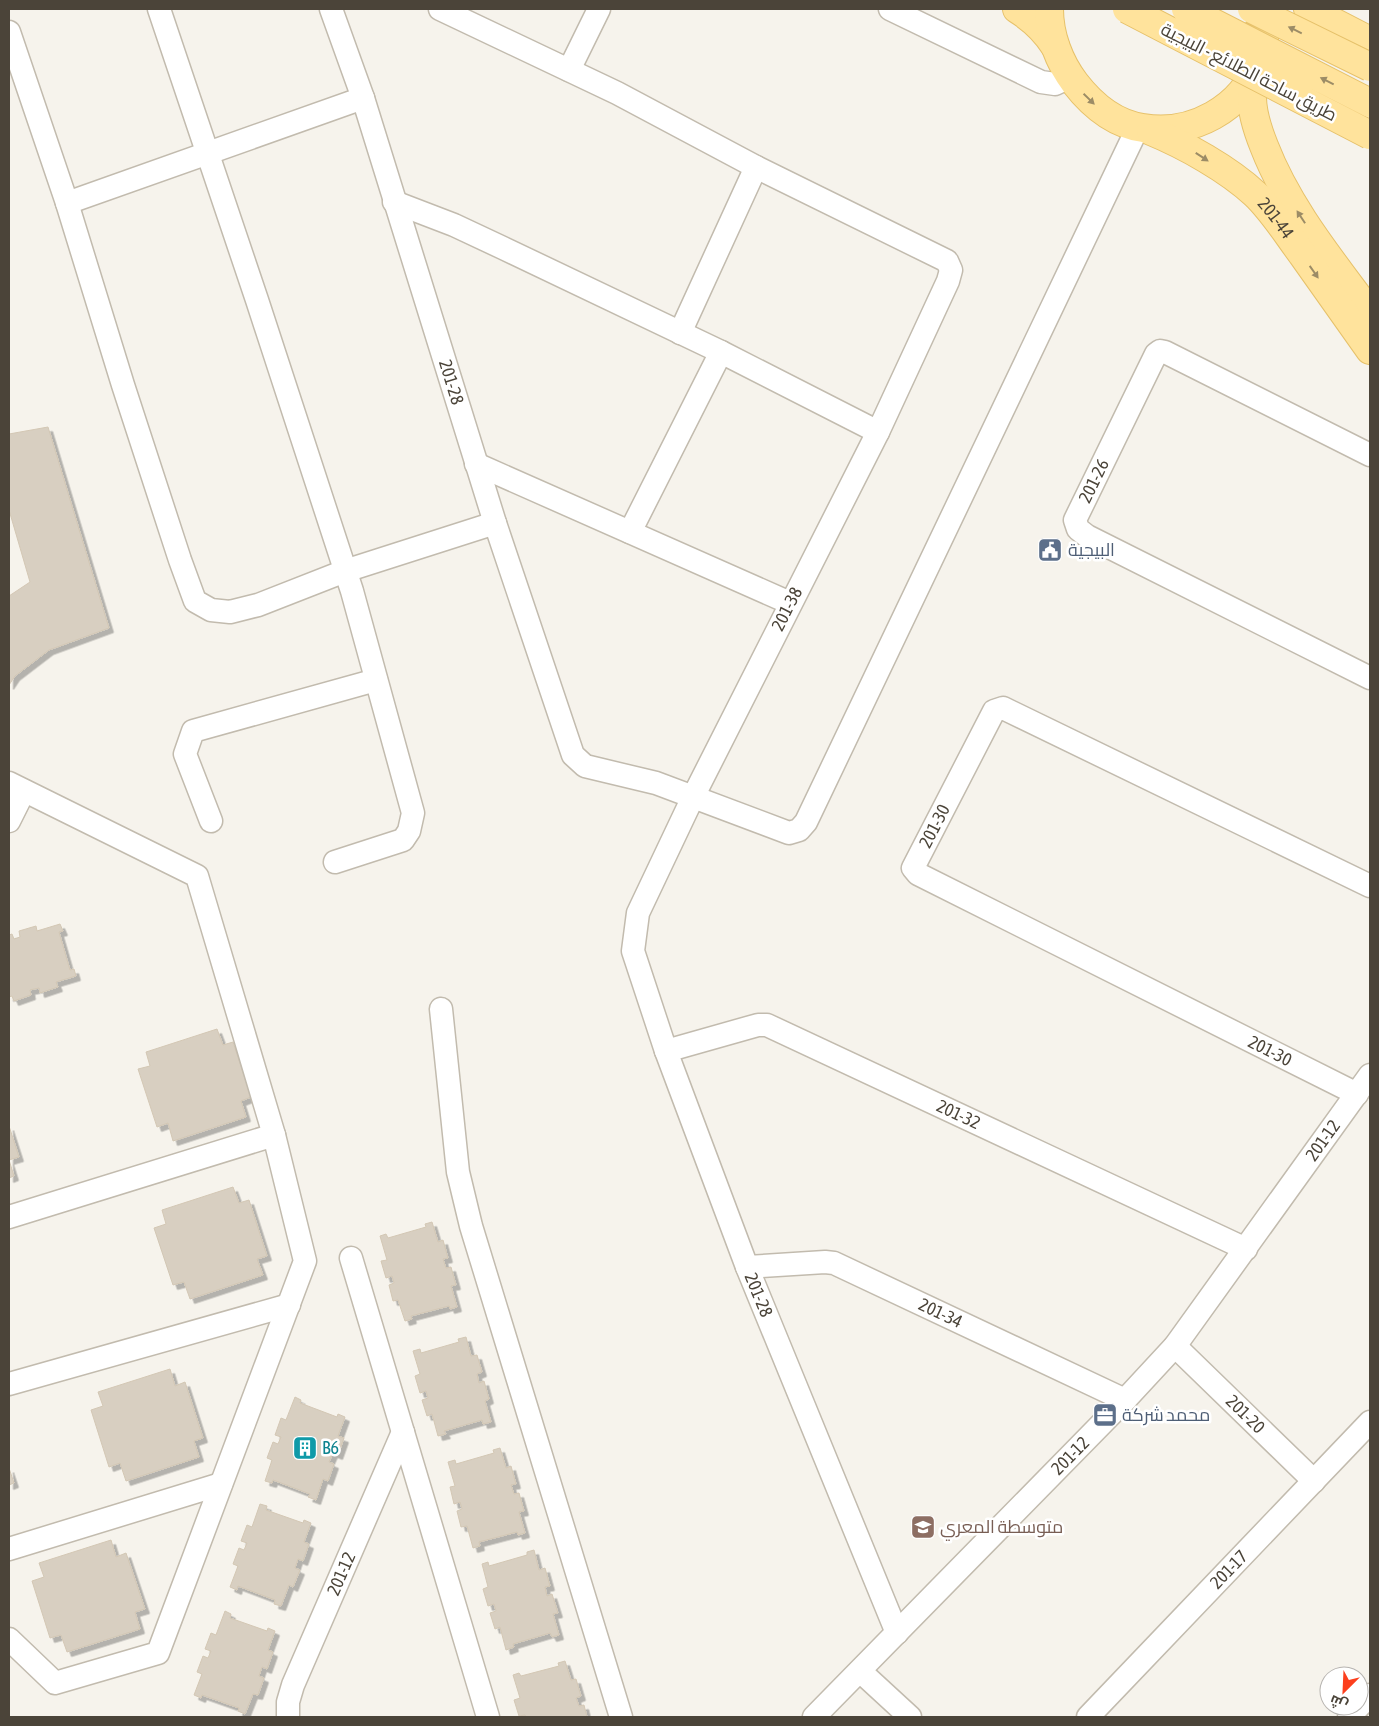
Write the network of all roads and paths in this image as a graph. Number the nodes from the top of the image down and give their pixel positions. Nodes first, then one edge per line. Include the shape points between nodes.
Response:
1 (159, 9) edge
2 (330, 9) edge
3 (440, 9) edge
4 (599, 9) edge
5 (890, 9) edge
6 (1018, 9) edge
7 (1049, 9) edge
8 (1127, 9) edge
9 (1186, 9) edge
10 (1252, 9) edge
11 (1260, 9) edge
12 (1308, 9) edge
13 (9, 32) edge
14 (1370, 41) edge
15 (1055, 46) junction
16 (1257, 66) junction
17 (1370, 67) edge
18 (568, 70) junction
19 (1070, 77) junction
20 (363, 98) junction
21 (1370, 103) edge
22 (1140, 127) junction
23 (1370, 135) edge
24 (208, 154) junction
25 (756, 167) junction
26 (394, 202) junction
27 (67, 203) junction
28 (1370, 313) edge
29 (680, 333) junction
30 (1370, 350) edge
31 (721, 352) junction
32 (878, 432) junction
33 (1370, 455) edge
34 (476, 464) junction
35 (495, 523) junction
36 (630, 532) junction
37 (346, 571) junction
38 (790, 603) junction
39 (1370, 678) edge
40 (376, 680) junction
41 (16, 787) edge
42 (692, 797) junction
43 (211, 820) dead end
44 (9, 822) edge
45 (335, 862) dead end
46 (1370, 886) edge
47 (633, 951) joint
48 (441, 1009) dead end
49 (666, 1051) junction
50 (1370, 1075) edge
51 (1357, 1094) junction
52 (274, 1135) junction
53 (9, 1217) edge
54 (1246, 1249) junction
55 (351, 1258) dead end
56 (747, 1267) junction
57 (289, 1305) junction
58 (1175, 1346) junction
59 (9, 1384) edge
60 (1125, 1400) junction
61 (1370, 1422) edge
62 (403, 1432) junction
63 (1314, 1480) junction
64 (222, 1484) junction
65 (9, 1549) edge
66 (897, 1633) junction
67 (9, 1639) edge
68 (860, 1670) junction
69 (288, 1717) edge
70 (488, 1717) edge
71 (621, 1717) edge
72 (814, 1717) edge
73 (910, 1717) edge
74 (1088, 1717) edge

1 - 24 street
2 - 20 street, 201-28
3 - 18 street
4 - 18 street
5 - 19 street via 1041,82 1055,84
6 - 15 main road via 1039,25
7 - 15 main road
8 - 23 main road, طريق ساحة الطلائع - البيجية, bridge
21 -> 9 main road, طريق ساحة الطلائع - البيجية, bridge
17 -> 10 main road, bridge
11 - 16 main road via 1264,32
12 - 14 main road
13 - 27 street
15 - 19 main road, 201-44
16 - 22 main road via 1238,96 1211,117 1178,129
28 -> 16 main road via 1304,222 1271,164 1254,117 1252,98
18 - 25 street
19 -> 22 main road, 201-44 via 1084,95 1110,116
20 - 24 street
20 - 26 street, 201-28
22 -> 30 main road, 201-44 via 1169,138 1255,194
22 - 42 street via 804,827 794,833 784,832
24 - 27 street
24 - 37 street
25 - 29 street
25 - 32 street, 201-38 via 947,261 951,270 948,281
26 - 29 street via 454,226
26 - 34 street, 201-28
27 - 37 street via 123,385 195,600 211,610 230,612 258,605
29 - 31 street
31 - 32 street
31 - 36 street
32 - 38 street, 201-38
33 - 39 street, 201-26 via 1160,352 1156,354 1075,520 1078,529 1087,536
34 - 35 street, 201-28
34 - 36 street
35 - 37 street
35 - 42 street, 201-28 via 573,755 585,766 656,783
36 - 38 street
37 - 40 street
38 - 42 street, 201-38
40 - 43 street via 193,730 185,754
40 - 45 street via 413,813 409,831 403,840
41 - 44 street
41 - 52 street via 197,876
42 - 47 street, 201-38 via 638,913
46 - 51 street, 201-30 via 1004,708 994,711 913,868 918,874
47 - 49 street, 201-28
48 - 71 street via 458,1172 471,1226
49 - 54 street, 201-32 via 767,1025
49 - 56 street, 201-28
50 - 51 street, 201-12
51 - 54 street, 201-12
52 - 53 street
52 - 57 street via 305,1261
54 - 58 street, 201-12
55 - 62 street
56 - 60 street, 201-34 via 834,1263
56 - 66 street, 201-28
57 - 59 street
57 - 64 street
58 - 60 street, 201-12
58 - 63 street, 201-20
60 - 66 street, 201-12
61 - 63 street, 201-17
62 - 69 street, 201-12 via 292,1686
62 - 70 street
63 - 74 street, 201-17
64 - 65 street
64 - 67 street via 158,1654 55,1683
66 - 68 street, 201-12
68 - 72 street, 201-12
68 - 73 street

